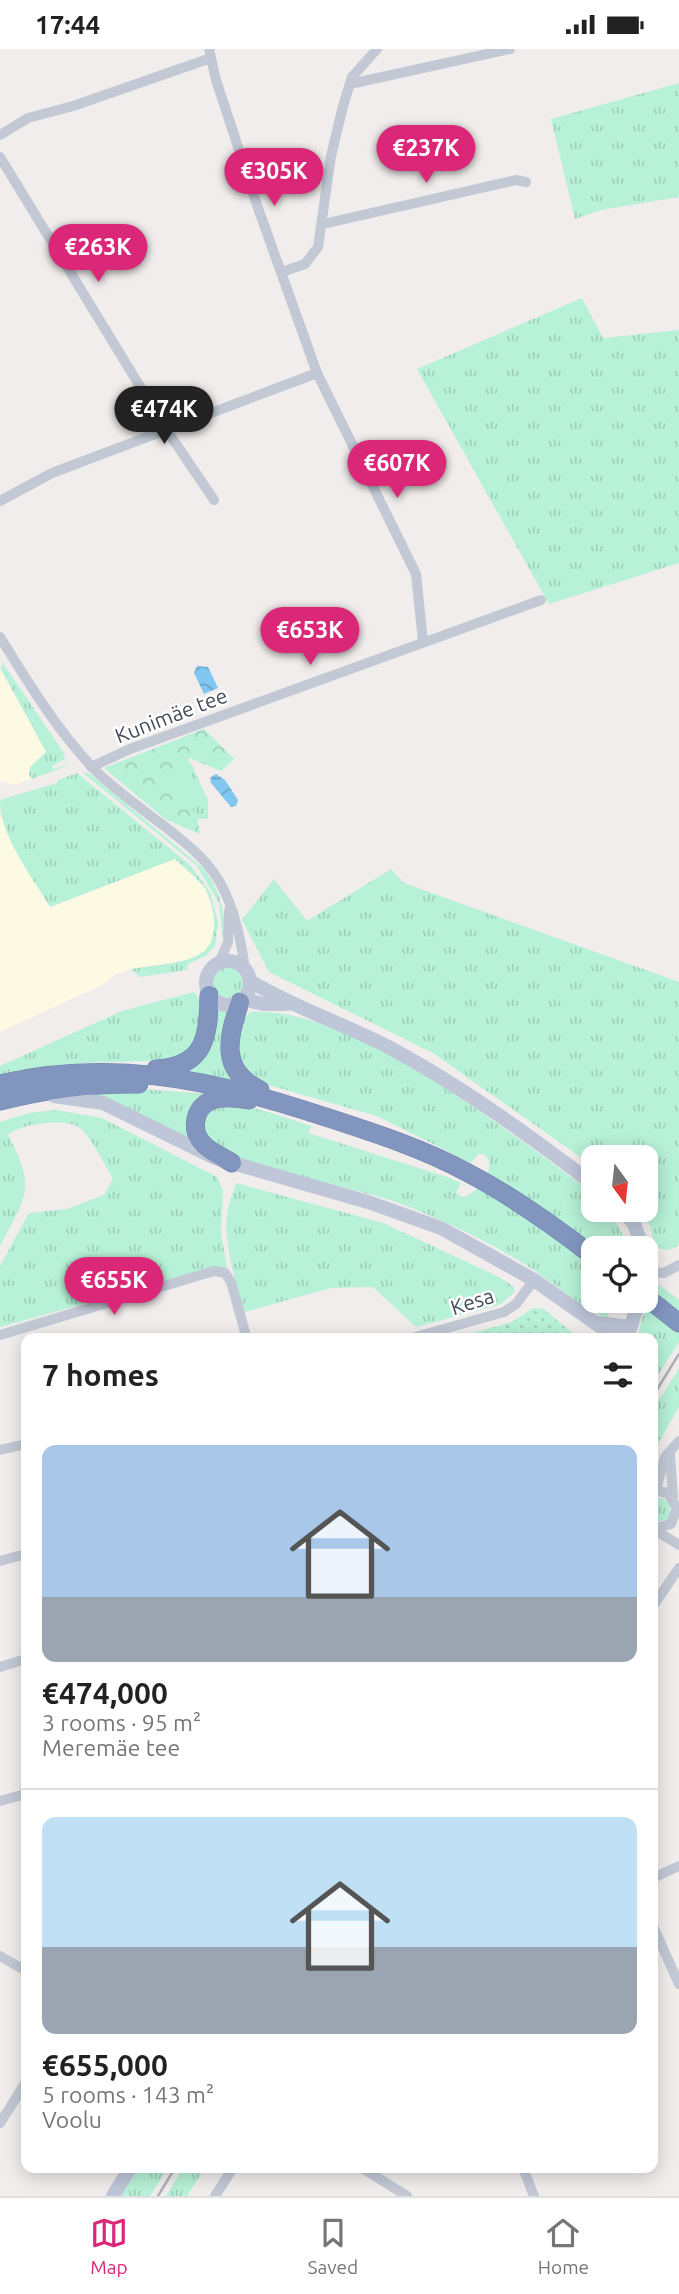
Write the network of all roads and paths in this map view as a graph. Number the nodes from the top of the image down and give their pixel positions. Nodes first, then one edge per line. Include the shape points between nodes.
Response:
1 (377, 49) edge
2 (510, 49) edge
3 (210, 53) edge
4 (367, 58) junction
5 (378, 78) junction
6 (351, 84) junction
7 (0, 135) edge
8 (0, 157) edge
9 (526, 183) dead end
10 (323, 224) junction
11 (282, 272) junction
12 (317, 373) junction
13 (166, 429) junction
14 (214, 500) dead end
15 (0, 501) edge
16 (541, 600) dead end
17 (0, 637) edge
18 (423, 642) junction
19 (91, 767) junction
20 (229, 903) junction
21 (219, 963) junction
22 (248, 975) junction
23 (209, 995) junction
24 (242, 1000) junction
25 (290, 1005) junction
26 (111, 1071) junction
27 (0, 1084) edge
28 (0, 1101) edge
29 (294, 1107) junction
30 (232, 1163) junction
31 (581, 1176) edge
32 (581, 1247) edge
33 (679, 1265) edge
34 (658, 1273) edge
35 (534, 1280) junction
36 (658, 1306) edge
37 (635, 1313) edge
38 (597, 1323) junction
39 (679, 1323) edge
40 (245, 1333) edge
41 (430, 1333) edge
42 (610, 1333) edge
43 (629, 1333) edge
44 (0, 1335) edge
45 (679, 1441) edge
46 (21, 1445) edge
47 (0, 1450) edge
48 (670, 1452) junction
49 (658, 1479) edge
50 (658, 1491) edge
51 (673, 1497) junction
52 (675, 1519) junction
53 (658, 1528) edge
54 (658, 1532) edge
55 (679, 1532) edge
56 (679, 1545) edge
57 (21, 1555) edge
58 (0, 1561) edge
59 (679, 1568) edge
60 (658, 1599) edge
61 (21, 1661) edge
62 (0, 1667) edge
63 (21, 1795) edge
64 (0, 1801) edge
65 (679, 1866) edge
66 (658, 1876) edge
67 (658, 1937) edge
68 (0, 1955) edge
69 (21, 1968) edge
70 (679, 1984) edge
71 (21, 2090) edge
72 (0, 2123) edge
73 (127, 2173) edge
74 (230, 2173) edge
75 (370, 2173) edge
76 (525, 2173) edge
77 (113, 2196) edge
78 (215, 2196) edge
79 (407, 2196) edge
80 (534, 2196) edge

1 - 4 street
2 - 5 street
3 - 7 street via 74,106 28,118
3 - 11 street
4 - 5 street
4 - 6 street
5 - 6 street
6 - 10 street via 331,156
8 - 13 street
9 - 10 street via 516,180
10 - 11 street via 312,257
11 - 12 street
12 - 13 street
12 - 18 street via 416,574
13 - 14 street
13 - 15 street via 52,473
16 - 18 street, Kunimäe tee
17 - 19 street
18 - 19 street, Kunimäe tee
19 - 20 street via 201,858
20 - 21 street via 229,942
20 - 22 street
21 - 22 street via 233,962
21 - 23 street via 207,975
22 - 24 street
22 - 25 street
23 - 24 street via 227,1005
23 - 26 highway via 209,1024 197,1055 171,1068
24 - 25 street
24 - 29 highway via 229,1035 234,1067 246,1083
25 - 31 street via 392,1049 441,1077
26 - 27 highway
26 - 29 highway via 214,1083
28 - 29 highway via 96,1083 157,1084 211,1089
28 - 30 street via 61,1096 103,1103
29 - 30 highway via 243,1099 205,1104 196,1119 196,1134 207,1148
29 - 32 highway via 469,1173
30 - 35 street via 441,1228
33 - 34 street
35 - 38 street
35 - 41 street, Kesa via 504,1313
36 - 39 highway
37 - 43 street
38 - 42 street
38 - 43 street
40 - 44 street via 231,1282 225,1273 214,1271
45 - 48 street
46 - 47 street
48 - 49 street
48 - 51 street
50 - 51 street
51 - 52 street
52 - 53 street
52 - 55 street
54 - 56 street
57 - 58 street
59 - 60 street
61 - 62 street
63 - 64 street
65 - 66 street
67 - 70 street
68 - 69 street
71 - 72 street
73 - 77 street
74 - 78 street
75 - 79 street
76 - 80 street

